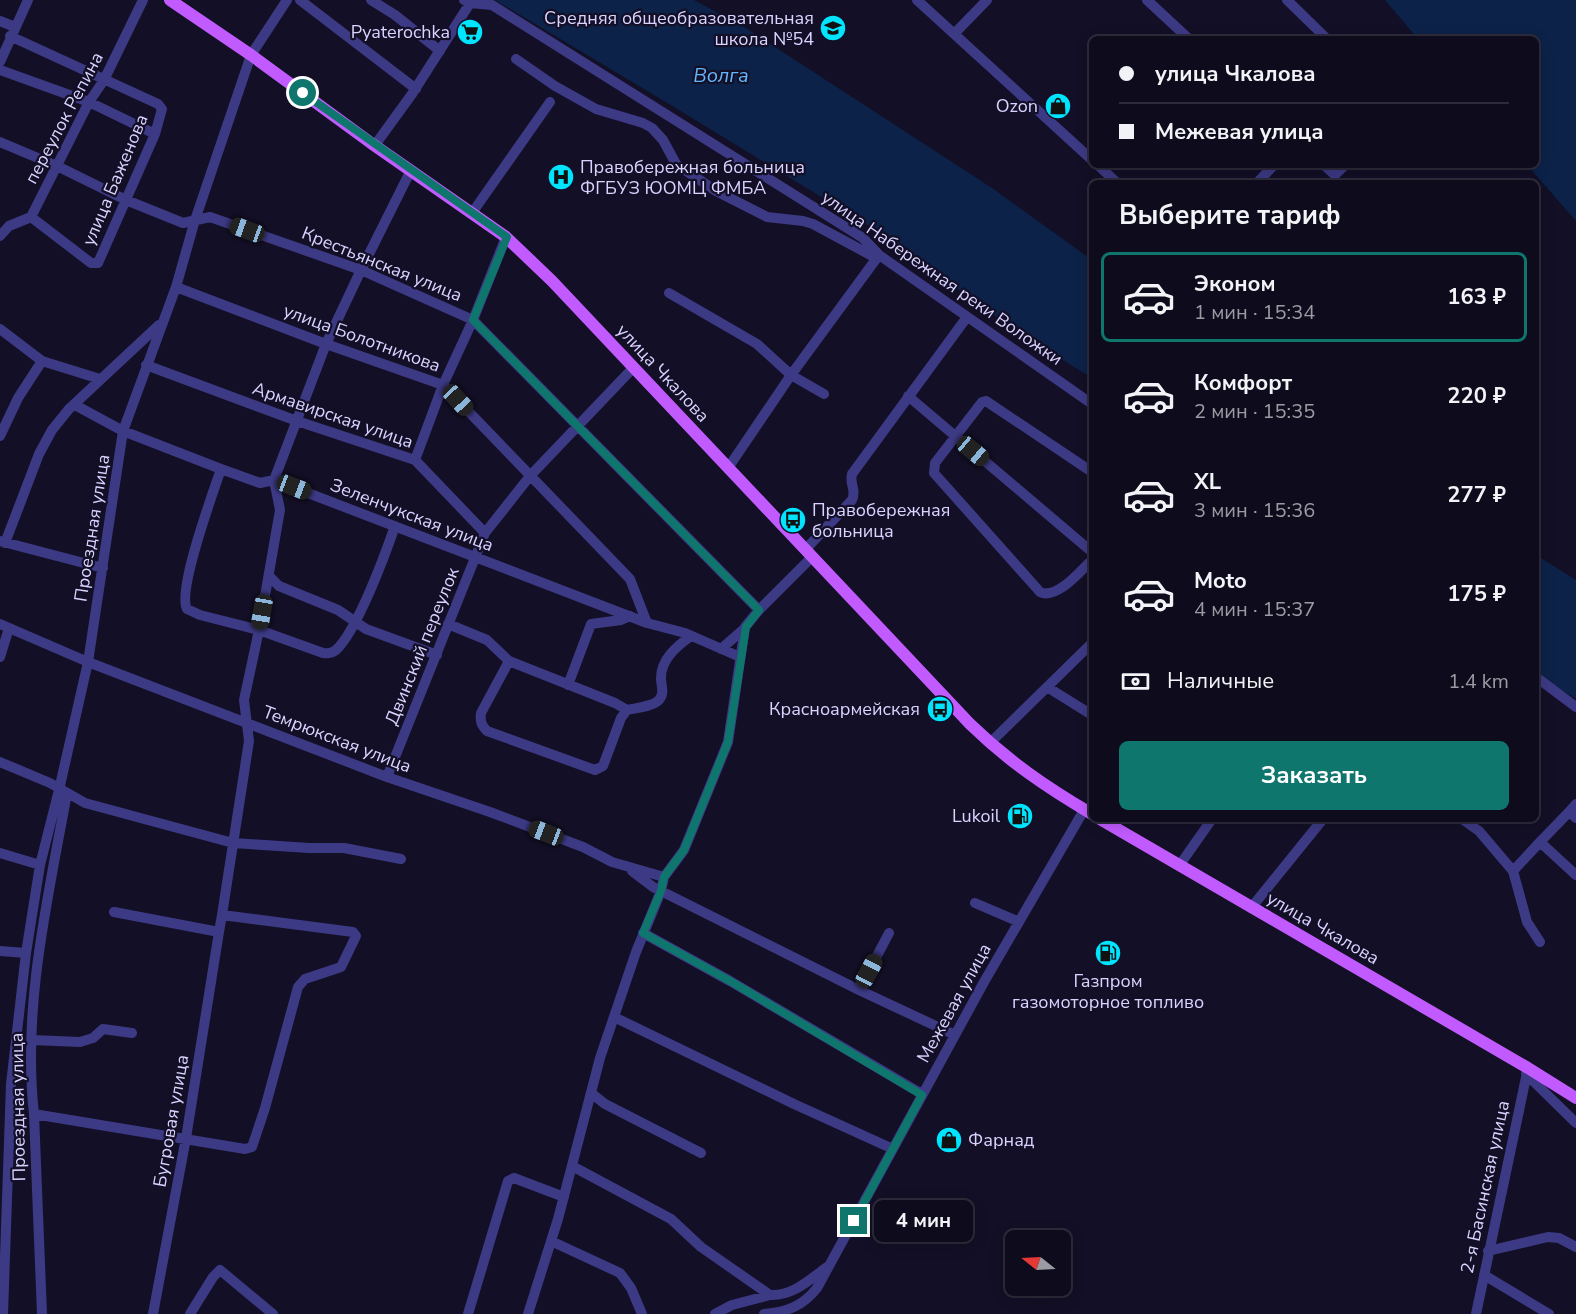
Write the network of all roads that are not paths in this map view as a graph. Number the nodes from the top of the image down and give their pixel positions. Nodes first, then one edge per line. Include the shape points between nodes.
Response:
1 (28, 0) edge
2 (143, 0) edge
3 (170, 0) edge
4 (287, 0) edge
5 (300, 0) edge
6 (371, 0) edge
7 (917, 0) edge
8 (987, 0) edge
9 (1147, 0) edge
10 (1287, 0) edge
11 (468, 1) edge
12 (0, 21) edge
13 (13, 31) junction
14 (954, 34) junction
15 (1186, 36) edge
16 (1324, 36) edge
17 (440, 51) junction
18 (251, 55) junction
19 (516, 59) dead end
20 (0, 62) edge
21 (0, 70) edge
22 (104, 80) junction
23 (416, 89) junction
24 (89, 102) junction
25 (550, 102) dead end
26 (154, 134) junction
27 (0, 142) edge
28 (375, 145) junction
29 (1089, 157) edge
30 (57, 166) junction
31 (1101, 168) edge
32 (1271, 168) edge
33 (1327, 168) edge
34 (1343, 168) edge
35 (411, 170) junction
36 (1114, 180) edge
37 (1260, 180) edge
38 (126, 200) junction
39 (472, 213) junction
40 (31, 217) junction
41 (195, 220) junction
42 (0, 236) edge
43 (507, 237) junction
44 (878, 257) junction
45 (361, 270) junction
46 (176, 287) junction
47 (669, 292) dead end
48 (967, 316) junction
49 (473, 320) junction
50 (162, 322) junction
51 (0, 329) edge
52 (326, 344) junction
53 (42, 361) junction
54 (146, 365) junction
55 (634, 368) junction
56 (791, 375) junction
57 (100, 379) junction
58 (443, 385) junction
59 (824, 394) dead end
60 (908, 396) junction
61 (1089, 402) edge
62 (75, 405) junction
63 (297, 420) junction
64 (579, 426) junction
65 (123, 431) junction
66 (0, 436) edge
67 (956, 436) junction
68 (415, 460) junction
69 (728, 468) junction
70 (221, 469) junction
71 (1089, 470) edge
72 (530, 476) junction
73 (274, 480) junction
74 (395, 526) junction
75 (484, 533) junction
76 (3, 542) edge
77 (1089, 549) edge
78 (808, 554) junction
79 (474, 557) junction
80 (1089, 563) edge
81 (103, 568) junction
82 (269, 576) junction
83 (759, 610) junction
84 (630, 616) junction
85 (355, 621) junction
86 (647, 622) junction
87 (448, 624) junction
88 (4, 626) edge
89 (746, 627) junction
90 (259, 630) junction
91 (691, 636) junction
92 (1089, 646) edge
93 (721, 649) junction
94 (436, 655) junction
95 (0, 657) edge
96 (740, 657) junction
97 (509, 661) junction
98 (88, 662) junction
99 (1540, 680) dead end
100 (568, 685) junction
101 (1047, 687) junction
102 (1576, 707) edge
103 (627, 710) junction
104 (1089, 713) edge
105 (247, 722) junction
106 (990, 743) junction
107 (0, 762) edge
108 (387, 777) junction
109 (63, 791) junction
110 (1088, 812) edge
111 (1574, 812) edge
112 (1105, 822) edge
113 (1210, 822) edge
114 (1321, 822) edge
115 (1466, 822) edge
116 (1540, 842) junction
117 (233, 843) junction
118 (0, 853) edge
119 (401, 859) dead end
120 (39, 865) junction
121 (626, 866) junction
122 (1179, 866) junction
123 (1513, 871) junction
124 (1576, 874) edge
125 (664, 877) junction
126 (661, 891) junction
127 (975, 903) dead end
128 (1251, 908) junction
129 (114, 912) dead end
130 (222, 915) junction
131 (1019, 922) junction
132 (219, 932) junction
133 (643, 933) junction
134 (889, 933) dead end
135 (1540, 942) dead end
136 (0, 951) edge
137 (26, 953) junction
138 (859, 990) junction
139 (614, 1017) junction
140 (132, 1033) dead end
141 (955, 1035) junction
142 (32, 1040) junction
143 (1527, 1071) junction
144 (11, 1084) junction
145 (31, 1084) junction
146 (591, 1093) junction
147 (922, 1095) junction
148 (1576, 1098) edge
149 (34, 1114) junction
150 (1576, 1124) edge
151 (186, 1138) junction
152 (893, 1149) junction
153 (701, 1153) dead end
154 (572, 1166) junction
155 (564, 1197) junction
156 (551, 1241) junction
157 (1576, 1247) edge
158 (1488, 1251) junction
159 (830, 1265) junction
160 (1484, 1275) junction
161 (770, 1295) junction
162 (2, 1297) edge
163 (156, 1313) edge
164 (3, 1314) edge
165 (42, 1314) edge
166 (190, 1314) edge
167 (273, 1314) edge
168 (468, 1314) edge
169 (528, 1314) edge
170 (642, 1314) edge
171 (715, 1314) edge
172 (764, 1314) edge
173 (1476, 1314) edge
174 (1549, 1314) edge

1 - 13 street
2 - 22 street, переулок Репина
3 - 18 main road, улица Чкалова
4 - 18 street, Проездная улица
5 - 23 street
6 - 17 street
7 - 14 street
8 - 14 street
9 - 15 street
10 - 16 street
11 - 17 street
11 - 44 street, улица Набережная реки Воложки via 492,5 863,238
12 - 13 street
13 - 20 street
13 - 22 street
14 - 29 street
17 - 23 street
18 - 28 main road, улица Чкалова
18 - 41 street, Проездная улица
19 - 44 street via 596,109 652,128 676,164 716,192 767,217 813,224
21 - 24 street
22 - 24 street, переулок Репина
22 - 26 street, улица Баженова via 162,107
23 - 28 street
24 - 26 street
24 - 30 street, переулок Репина
25 - 39 street
26 - 38 street, улица Баженова
27 - 30 street, Крестьянская улица
28 - 35 main road, улица Чкалова
30 - 38 street, Крестьянская улица
30 - 40 street, переулок Репина
31 - 36 street
32 - 37 street
33 - 34 street via 1335,175
35 - 39 main road, улица Чкалова
35 - 45 street
38 - 40 street, улица Баженова via 95,264
38 - 41 street, Крестьянская улица via 183,223
39 - 43 main road, улица Чкалова
40 - 42 street via 9,226
41 - 45 street, Крестьянская улица via 210,217
41 - 46 street, Проездная улица
43 - 49 street
43 - 55 main road, улица Чкалова
44 - 48 street, улица Набережная реки Воложки
44 - 56 street
45 - 49 street, Крестьянская улица
45 - 52 street
46 - 50 street, Проездная улица
46 - 52 street, улица Болотникова
47 - 56 street via 757,344
48 - 60 street
48 - 61 street, улица Набережная реки Воложки
49 - 58 street
49 - 64 street, Крестьянская улица
50 - 54 street, Проездная улица
50 - 57 street
51 - 53 street
52 - 58 street, улица Болотникова
52 - 63 street
53 - 57 street
53 - 66 street
54 - 63 street, Армавирская улица
54 - 65 street, Проездная улица
55 - 64 street, Двинский переулок
55 - 69 main road, улица Чкалова
56 - 59 street
56 - 69 street
57 - 62 street
58 - 68 street
58 - 72 street, улица Болотникова
60 - 67 street
60 - 78 street via 852,474 852,500
62 - 65 street, Зеленчукская улица
62 - 76 street via 44,442
63 - 68 street, Армавирская улица
63 - 73 street
64 - 72 street, Двинский переулок
64 - 83 street, Крестьянская улица
65 - 70 street, Зеленчукская улица
65 - 81 street, Проездная улица
67 - 71 street via 982,402 988,401
67 - 77 street
67 - 80 street via 935,463 934,473 1040,592 1058,591
68 - 75 street, Армавирская улица
69 - 78 main road, улица Чкалова
70 - 73 street, Зеленчукская улица via 260,483
70 - 90 street via 194,556 185,605 200,615
72 - 75 street, Двинский переулок
72 - 86 street, улица Болотникова via 630,579
73 - 74 street, Зеленчукская улица
73 - 82 street via 280,510
74 - 79 street, Зеленчукская улица
74 - 85 street
75 - 79 street, Двинский переулок
76 - 81 street
78 - 83 street
78 - 106 main road, улица Чкалова
79 - 84 street, Зеленчукская улица
79 - 87 street, Двинский переулок
81 - 98 street, Проездная улица
82 - 85 street via 279,586
82 - 90 street
83 - 89 street
84 - 86 street, Зеленчукская улица
84 - 100 street via 591,624
85 - 90 street via 338,648 327,654
85 - 94 street via 391,640
86 - 91 street, Зеленчукская улица
87 - 94 street, Двинский переулок
87 - 97 street via 488,640
88 - 95 street
88 - 98 street, Темрюкская улица
89 - 93 street
89 - 96 street
90 - 105 street via 244,700
91 - 93 street, Зеленчукская улица
91 - 103 street via 674,648 666,661 660,699
92 - 101 street
93 - 96 street, Зеленчукская улица
94 - 108 street, Двинский переулок
96 - 125 street via 728,742 684,850
97 - 100 street
97 - 103 street via 482,713 480,722 487,731 598,769 603,766
98 - 105 street, Темрюкская улица
98 - 109 street, Проездная улица
99 - 102 street
100 - 103 street
101 - 104 street
101 - 106 street
105 - 108 street, Темрюкская улица
105 - 117 street via 249,741
106 - 110 main road, улица Чкалова via 1035,780
107 - 109 street
108 - 121 street, Темрюкская улица via 490,812
109 - 117 street via 85,804
109 - 120 street, Проездная улица
109 - 142 street, Проездная улица via 35,985
110 - 131 street, Межевая улица
111 - 116 street
112 - 122 main road, улица Чкалова
113 - 122 street
114 - 128 street
115 - 123 street via 1479,831
116 - 123 street
116 - 124 street
117 - 119 street via 344,848
117 - 130 street
118 - 120 street
120 - 137 street, Проездная улица
121 - 125 street, Темрюкская улица
121 - 126 street
122 - 128 main road, улица Чкалова
123 - 135 street via 1527,922
125 - 126 street
126 - 133 street
126 - 138 street
127 - 131 street
128 - 143 main road, улица Чкалова
129 - 132 street
130 - 132 street, Бугровая улица
130 - 151 street via 356,933 356,938 338,970 305,979 298,987 252,1147
131 - 141 street, Межевая улица
132 - 151 street, Бугровая улица
133 - 139 street
133 - 147 street
134 - 138 street
136 - 137 street
137 - 144 street, Проездная улица
138 - 141 street
139 - 146 street
139 - 152 street
140 - 142 street via 103,1029 80,1042
141 - 147 street, Межевая улица
142 - 145 street, Проездная улица
143 - 148 main road, улица Чкалова
143 - 150 street
143 - 158 street, 2-я Басинская улица
144 - 145 street
144 - 162 street, Проездная улица
145 - 149 street, Проездная улица
146 - 153 street via 604,1104
146 - 154 street
147 - 152 street, Межевая улица
149 - 151 street
149 - 165 street, Проездная улица
151 - 163 street, Бугровая улица
152 - 159 street, Межевая улица
154 - 155 street
154 - 161 street via 671,1219 701,1247
155 - 156 street
155 - 168 street via 514,1178 508,1181
156 - 169 street
156 - 170 street via 620,1273
157 - 158 street via 1548,1237
158 - 160 street, 2-я Басинская улица
159 - 161 street via 796,1290
159 - 172 street, Межевая улица via 818,1288 802,1304
160 - 173 street, 2-я Басинская улица
160 - 174 street
161 - 171 street
162 - 164 street, Проездная улица
166 - 167 street via 220,1270

